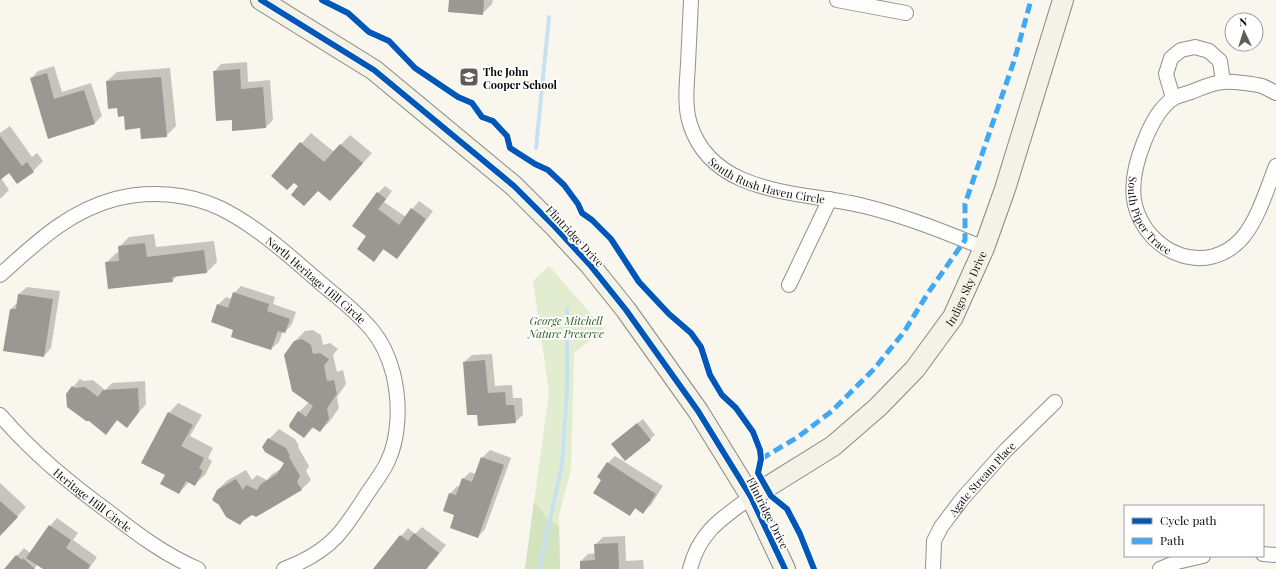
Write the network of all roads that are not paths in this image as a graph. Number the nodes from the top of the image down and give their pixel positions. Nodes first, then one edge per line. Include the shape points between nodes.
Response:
1 (261, 0) edge
2 (691, 0) edge
3 (837, 0) edge
4 (1063, 0) edge
5 (906, 13) dead end
6 (1223, 82) junction
7 (1276, 93) edge
8 (1174, 98) junction
9 (1276, 166) edge
10 (830, 199) junction
11 (984, 248) junction
12 (0, 275) edge
13 (789, 285) dead end
14 (1055, 402) dead end
15 (0, 415) edge
16 (751, 498) junction
17 (1264, 554) edge
18 (1276, 556) edge
19 (1199, 557) edge
20 (198, 569) edge
21 (284, 569) edge
22 (690, 569) edge
23 (784, 569) edge
24 (932, 569) edge
25 (1160, 569) edge

1 - 16 street, Flintridge Drive via 374,70 514,186 555,227 626,310 698,411
2 - 10 street, South Rush Haven Circle via 687,103 690,123 697,141 723,170 741,180 787,192
3 - 5 street
4 - 11 street, Indigo Sky Drive via 1005,189
6 - 7 street, South Piper Trace via 1262,86
6 - 8 street, South Piper Trace
6 - 8 street via 1220,61 1209,51 1195,47 1181,50 1171,58 1166,74
8 - 9 street, South Piper Trace via 1150,125 1135,168 1133,187 1135,205 1144,224 1163,246 1195,259 1213,257 1229,250 1243,237 1254,220
10 - 11 street, South Rush Haven Circle via 904,218
10 - 13 street
11 - 16 street, Indigo Sky Drive via 953,317 915,370 833,446
12 - 21 street, North Heritage Hill Circle via 66,219 90,206 117,198 169,194 219,208 244,222 287,254 355,312 372,330 385,350 393,372 397,419 394,441 387,463 336,537 298,564
14 - 24 street, Agate Stream Place via 1006,450 941,527 934,541
15 - 20 street, Heritage Hill Circle via 33,451 72,485 146,540
16 - 22 street via 709,530 697,547
16 - 23 street, Flintridge Drive
17 - 18 street
19 - 25 street

